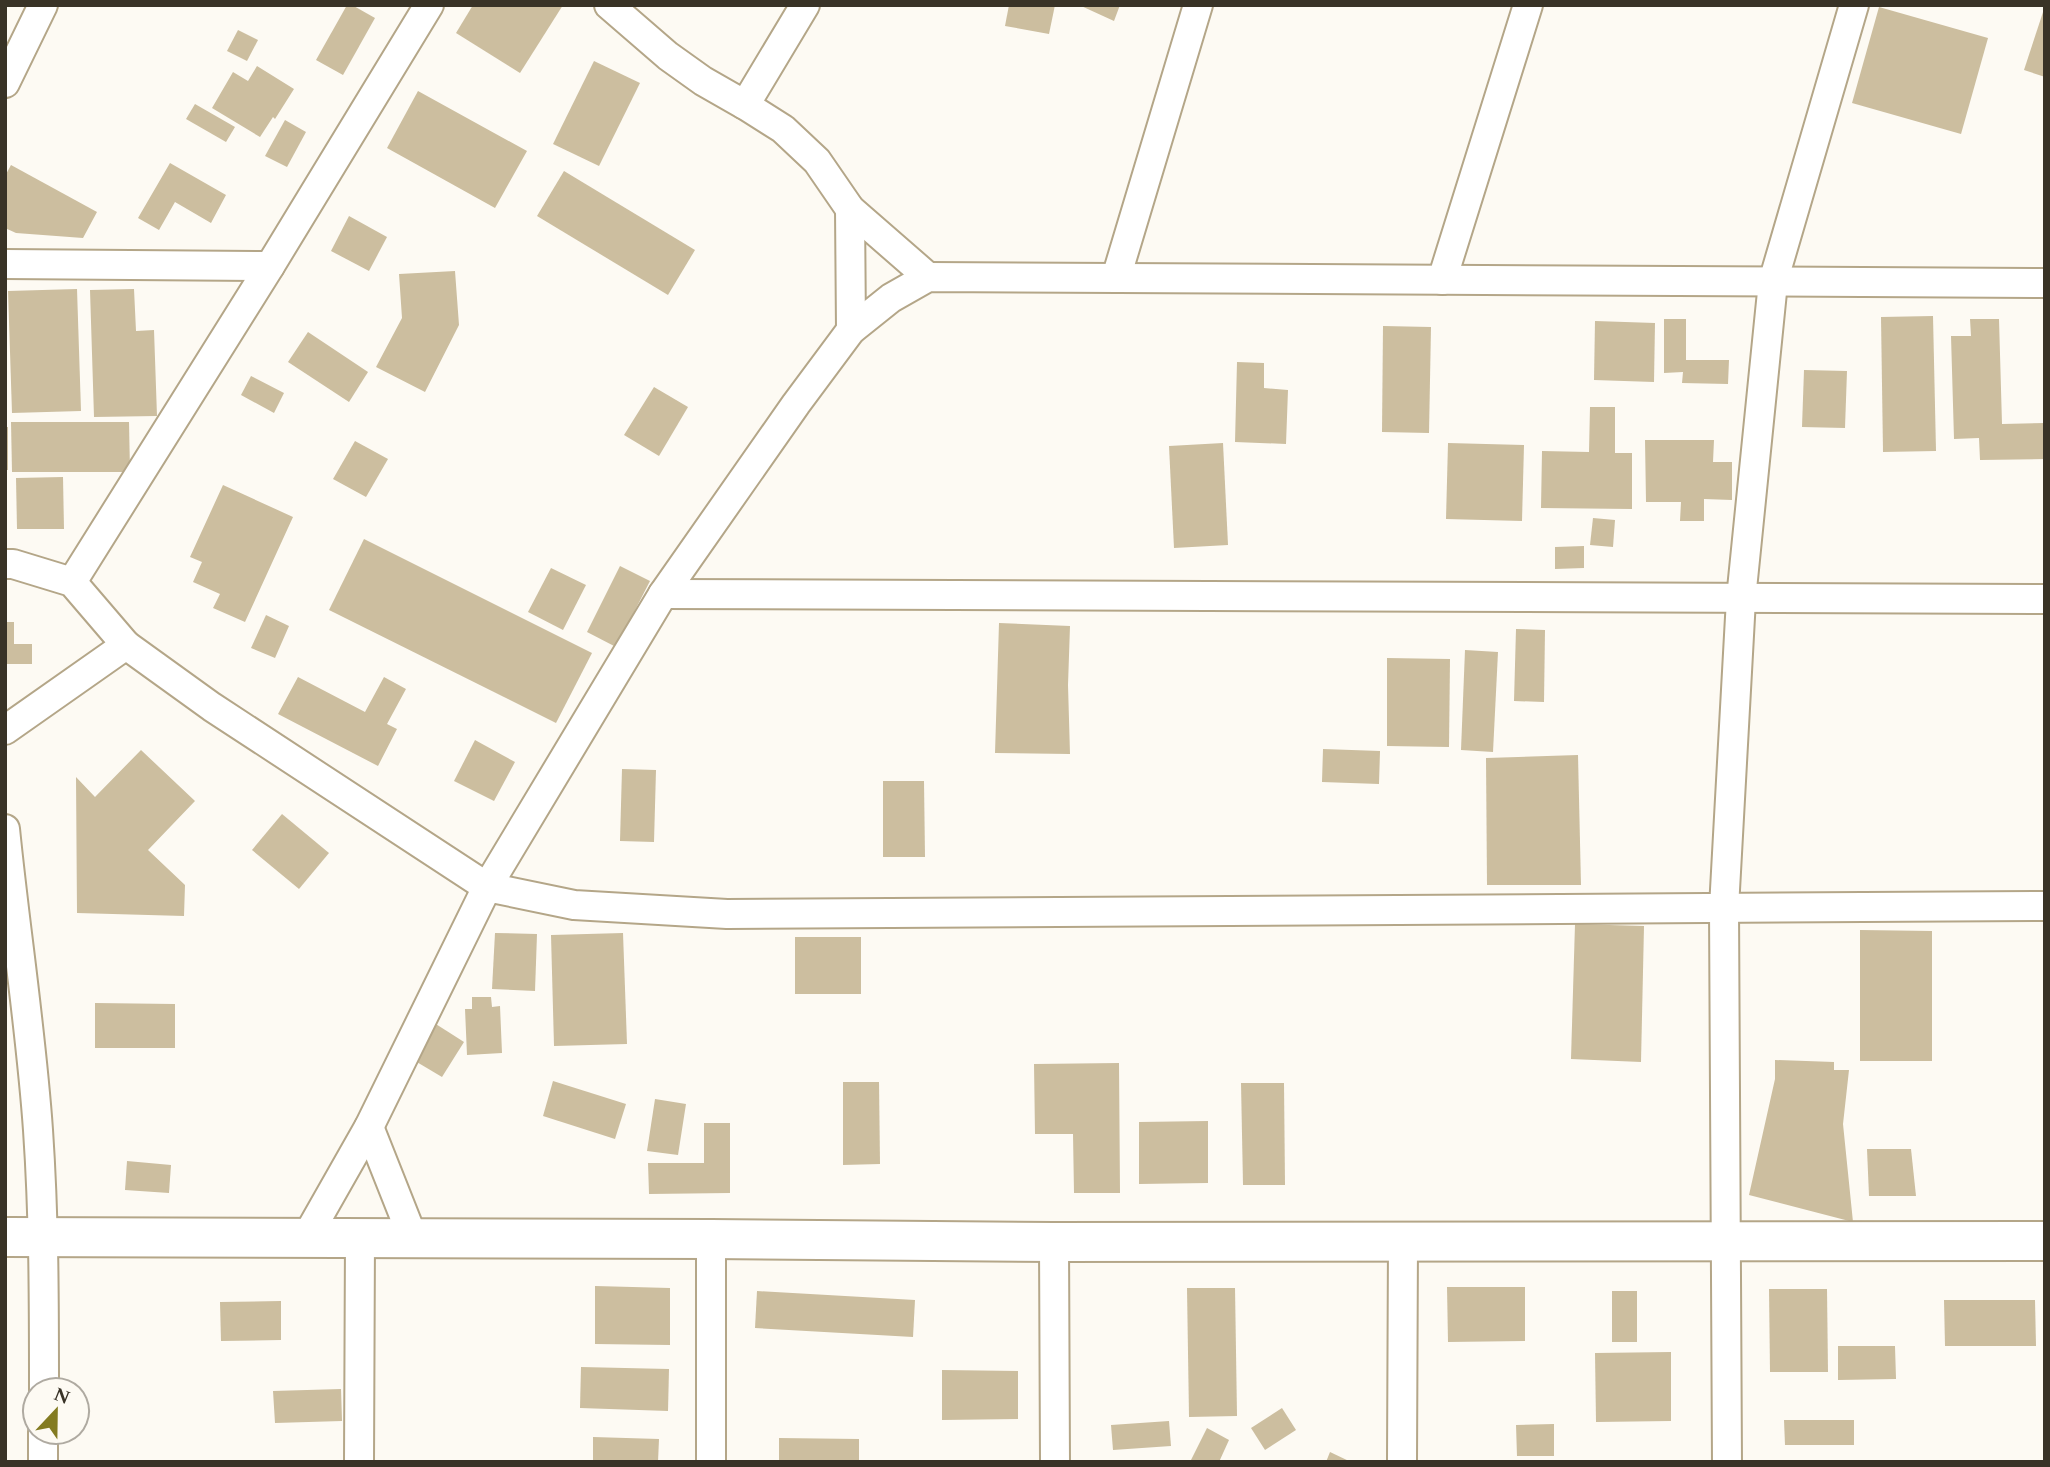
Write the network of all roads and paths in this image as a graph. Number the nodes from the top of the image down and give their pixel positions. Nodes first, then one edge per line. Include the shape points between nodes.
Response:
1 (43, 5) edge
2 (429, 5) edge
3 (609, 5) edge
4 (805, 5) edge
5 (1198, 5) edge
6 (1528, 5) edge
7 (1854, 5) edge
8 (5, 83) edge
9 (745, 105) junction
10 (850, 209) junction
11 (5, 264) edge
12 (270, 266) junction
13 (928, 277) junction
14 (1116, 278) junction
15 (1442, 280) junction
16 (1773, 282) junction
17 (2045, 283) edge
18 (851, 330) junction
19 (5, 564) edge
20 (72, 582) junction
21 (663, 594) junction
22 (1741, 599) junction
23 (2045, 599) edge
24 (126, 645) junction
25 (5, 730) edge
26 (5, 829) edge
27 (487, 887) junction
28 (9, 900) edge
29 (2045, 906) edge
30 (1724, 908) junction
31 (369, 1126) junction
32 (5, 1237) edge
33 (44, 1237) junction
34 (306, 1238) junction
35 (360, 1238) junction
36 (413, 1238) junction
37 (711, 1239) junction
38 (1403, 1241) junction
39 (2045, 1241) edge
40 (1055, 1242) junction
41 (1727, 1242) junction
42 (44, 1376) edge
43 (359, 1462) edge
44 (711, 1462) edge
45 (1055, 1462) edge
46 (1402, 1462) edge
47 (1727, 1462) edge

1 - 8 street
2 - 12 street
3 - 9 street via 703,82
4 - 9 street
5 - 14 street
6 - 15 street
7 - 16 street
9 - 10 street via 783,129 817,161
10 - 13 street
10 - 18 street
11 - 12 street
12 - 20 street
13 - 14 street
13 - 18 street via 891,298
14 - 15 street
15 - 16 street
16 - 17 street
16 - 22 street
18 - 21 street
19 - 20 street
20 - 24 street
21 - 22 street
21 - 27 street
22 - 23 street
22 - 30 street
24 - 25 street
24 - 27 street via 212,707
26 - 28 street
27 - 30 street via 575,905 727,914
27 - 31 street
28 - 33 street via 23,968
29 - 30 street
30 - 41 street
31 - 34 street
31 - 36 street
32 - 33 street
33 - 34 street
33 - 42 street
34 - 35 street
35 - 36 street
35 - 43 street
36 - 37 street
37 - 40 street
37 - 44 street
38 - 40 street
38 - 41 street
38 - 46 street
39 - 41 street
40 - 45 street
41 - 47 street

